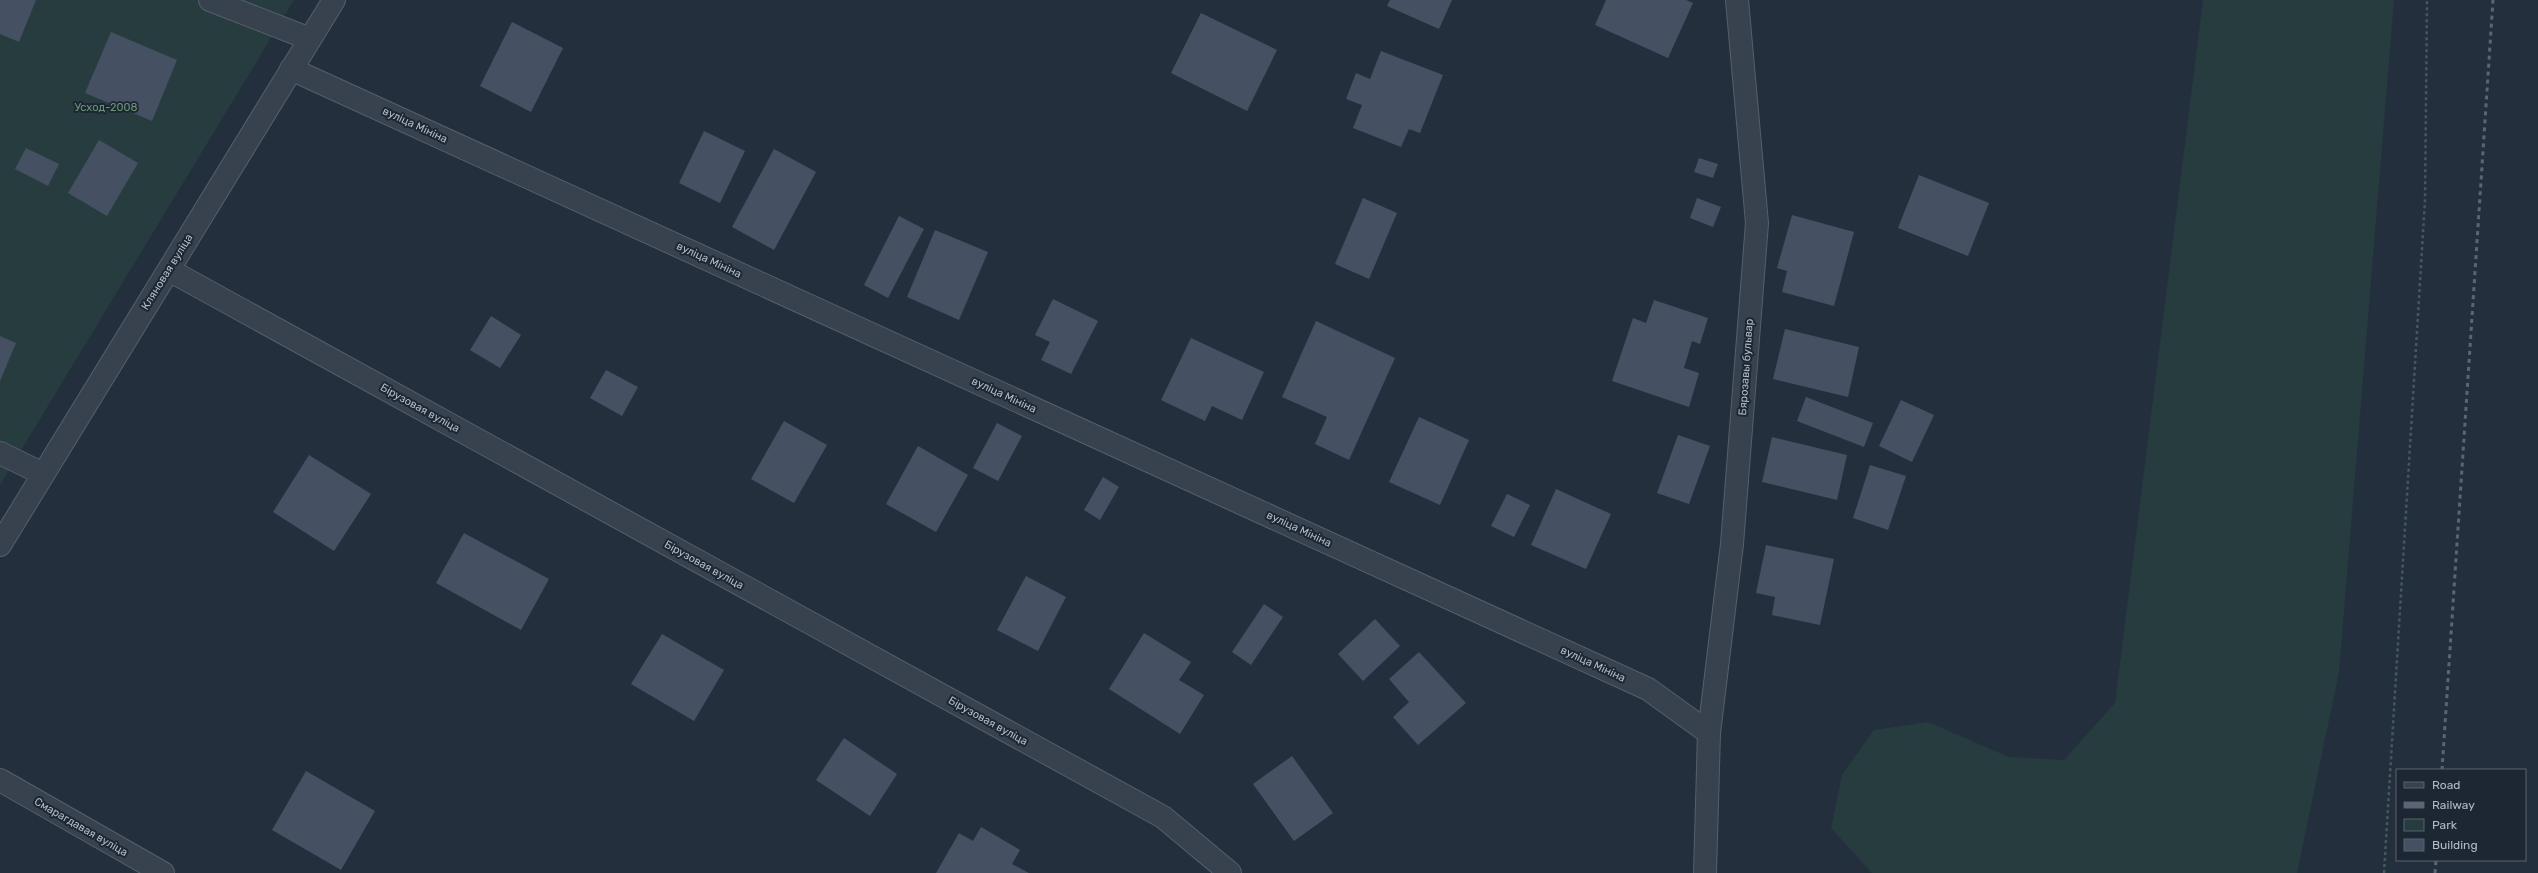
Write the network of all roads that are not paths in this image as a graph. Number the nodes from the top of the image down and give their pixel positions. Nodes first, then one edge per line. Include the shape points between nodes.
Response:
1 (210, 0) edge
2 (334, 0) edge
3 (1737, 0) edge
4 (310, 40) junction
5 (291, 69) junction
6 (168, 270) junction
7 (0, 453) edge
8 (43, 474) junction
9 (0, 545) edge
10 (1710, 733) junction
11 (0, 780) edge
12 (162, 873) edge
13 (1230, 873) edge
14 (1705, 873) edge

1 - 4 street
2 - 4 street, Кляновая вуліца
3 - 10 street, Бярозавы бульвар via 1757,223 1732,544
4 - 5 street, Кляновая вуліца
5 - 6 street, Кляновая вуліца
5 - 10 street, вуліца Мініна via 1648,689
6 - 8 street, Кляновая вуліца
6 - 13 street, Бірузовая вуліца via 1163,818
7 - 8 street
8 - 9 street, Кляновая вуліца
10 - 14 street, Бярозавы бульвар
11 - 12 street, Смарагдавая вуліца

